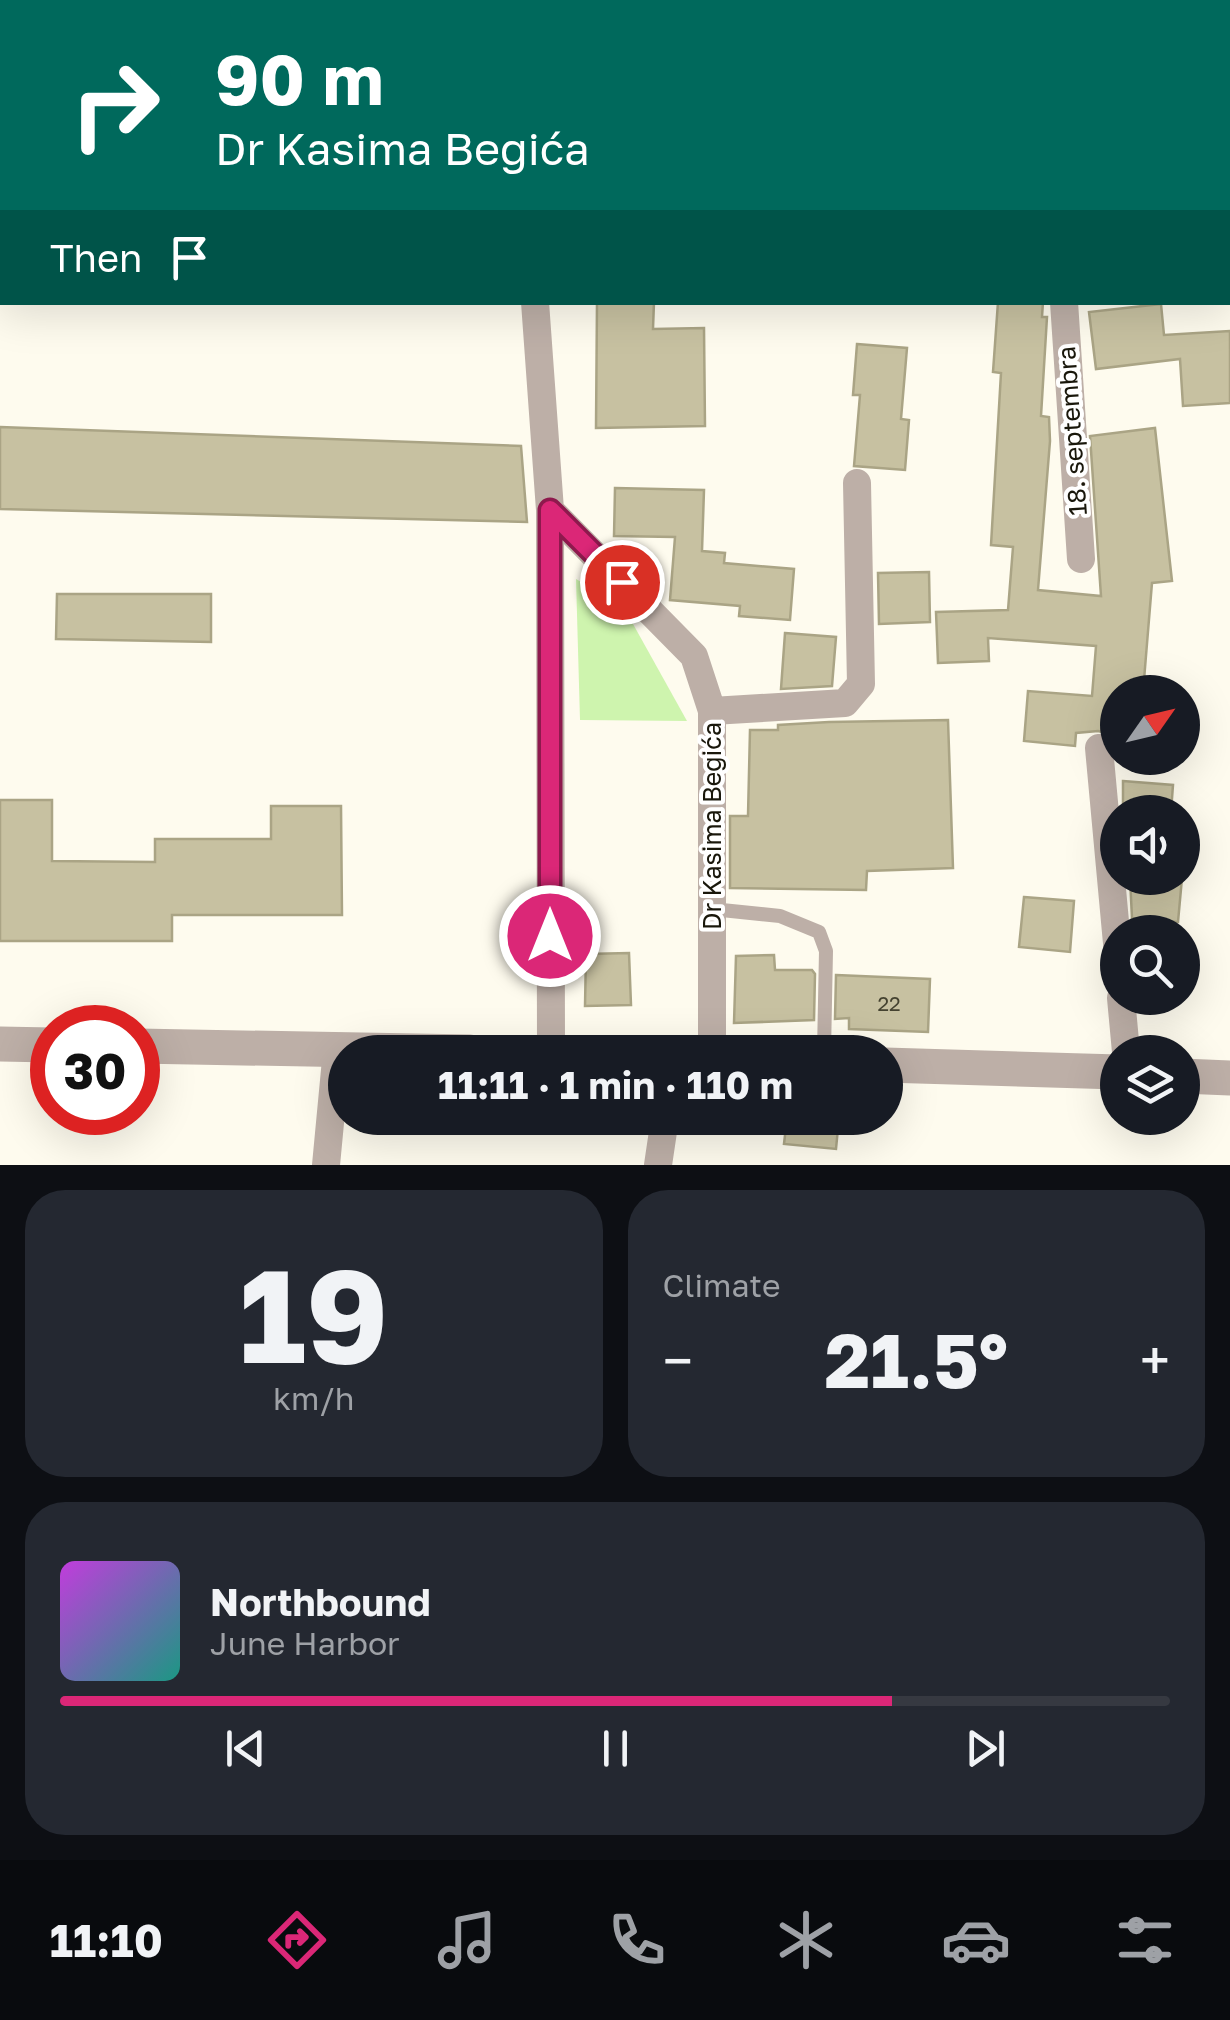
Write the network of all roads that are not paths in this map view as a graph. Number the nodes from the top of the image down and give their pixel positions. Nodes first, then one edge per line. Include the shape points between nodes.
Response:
1 (536, 305) edge
2 (1064, 305) edge
3 (856, 483) dead end
4 (550, 510) junction
5 (1081, 559) dead end
6 (712, 711) junction
7 (1099, 748) dead end
8 (712, 909) junction
9 (1114, 915) edge
10 (551, 1035) edge
11 (712, 1035) edge
12 (824, 1035) edge
13 (0, 1044) edge
14 (30, 1045) edge
15 (160, 1046) edge
16 (328, 1049) edge
17 (903, 1066) edge
18 (1100, 1071) edge
19 (1200, 1077) edge
20 (1230, 1078) edge
21 (329, 1135) edge
22 (662, 1135) edge
23 (326, 1165) edge
24 (658, 1165) edge

1 - 4 street
2 - 5 street, 18. septembra
3 - 6 street via 857,694 846,702
4 - 6 street, Dr Kasima Begića via 694,656
4 - 10 street
6 - 8 street, Dr Kasima Begića
7 - 9 street
8 - 11 street, Dr Kasima Begića
8 - 12 lane via 780,916 819,932 826,952
13 - 14 street
15 - 16 street
17 - 18 street
19 - 20 street
21 - 23 street
22 - 24 street

